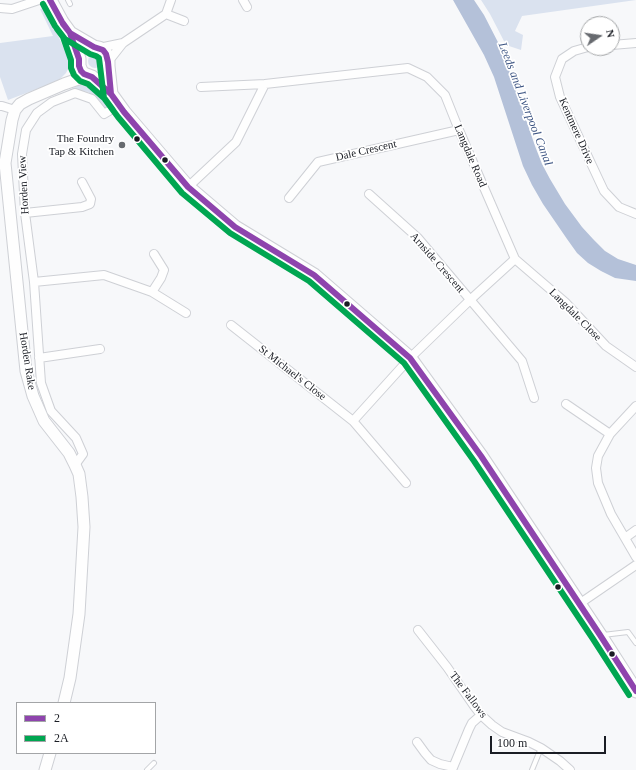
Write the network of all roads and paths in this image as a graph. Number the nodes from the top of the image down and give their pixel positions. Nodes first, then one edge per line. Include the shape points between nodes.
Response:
1 (39, 0) edge
2 (50, 0) edge
3 (171, 0) edge
4 (27, 2) edge
5 (0, 8) edge
6 (166, 14) junction
7 (184, 21) dead end
8 (70, 33) junction
9 (123, 43) junction
10 (636, 43) edge
11 (620, 44) edge
12 (96, 48) junction
13 (580, 49) edge
14 (79, 60) junction
15 (108, 64) junction
16 (90, 77) junction
17 (64, 84) junction
18 (265, 84) junction
19 (201, 87) dead end
20 (115, 99) junction
21 (0, 106) edge
22 (15, 110) junction
23 (459, 130) junction
24 (82, 182) dead end
25 (188, 187) junction
26 (369, 194) dead end
27 (289, 198) dead end
28 (25, 213) junction
29 (636, 214) edge
30 (154, 254) dead end
31 (515, 259) junction
32 (34, 282) junction
33 (152, 292) junction
34 (470, 300) junction
35 (186, 313) dead end
36 (231, 325) dead end
37 (100, 349) dead end
38 (39, 358) junction
39 (410, 358) junction
40 (636, 367) edge
41 (534, 398) dead end
42 (566, 404) dead end
43 (636, 406) edge
44 (353, 421) junction
45 (610, 434) junction
46 (75, 465) junction
47 (406, 483) dead end
48 (636, 530) edge
49 (625, 538) junction
50 (636, 557) edge
51 (636, 565) edge
52 (579, 604) junction
53 (418, 630) dead end
54 (600, 635) junction
55 (636, 643) edge
56 (636, 691) edge
57 (64, 702) edge
58 (481, 715) junction
59 (417, 742) dead end
60 (541, 748) junction
61 (50, 754) edge
62 (154, 763) dead end
63 (453, 769) edge
64 (45, 770) edge
65 (147, 770) edge
66 (532, 770) edge
67 (570, 770) edge

1 - 4 street
2 - 8 main road
3 - 6 street
4 - 5 street via 12,9
6 - 7 street
6 - 9 street
8 - 12 main road
8 - 14 main road
9 - 12 street
9 - 15 street
10 - 11 street
12 - 14 main road via 86,49
12 - 15 main road via 106,54
13 - 29 street, Kentmere Drive via 562,59 555,77 560,97 604,191 619,207
14 - 16 main road via 81,70
14 - 17 street
15 - 16 main road via 102,75
15 - 20 main road
16 - 17 street
16 - 20 main road
17 - 22 street via 29,99
18 - 19 street, Langdale Road
18 - 23 street, Langdale Road via 408,68 427,77 445,95
18 - 25 street via 236,142
20 - 25 main road
20 - 28 street, Horden View via 104,114 92,99 75,93 52,102 36,113 26,130 22,154
21 - 22 street
22 - 46 street, Horden Rake via 5,163 26,371 32,396 44,421 69,453
23 - 27 street, Dale Crescent via 318,162
23 - 31 street, Langdale Road
24 - 28 street via 91,199 90,204
25 - 39 main road via 235,227 314,275
26 - 34 street, Arnside Crescent via 418,238
28 - 32 street, Horden View
30 - 33 street via 164,270
31 - 34 street
31 - 40 street, Langdale Close via 565,302 606,346
32 - 33 street via 104,275
32 - 38 street, Horden View
33 - 35 street
34 - 39 street
34 - 41 street, Arnside Crescent via 522,361
36 - 44 street, St Michael's Close
37 - 38 street
38 - 46 street, Horden View via 41,384 51,411 76,438 83,454
39 - 44 street
39 - 52 main road via 481,456
42 - 45 street
43 - 45 street
44 - 47 street, St Michael's Close
45 - 49 street via 598,456 598,483
46 - 57 street, Horden Rake via 81,484 84,527 79,614
48 - 49 street
49 - 50 street
51 - 52 street
52 - 54 main road
53 - 58 street, The Fallows
54 - 55 lane via 628,632
54 - 56 main road
58 - 60 street, The Fallows via 497,729
58 - 63 street via 469,729
59 - 63 street via 431,760
60 - 66 lane
60 - 67 street, The Fallows
61 - 64 street
62 - 65 lane

